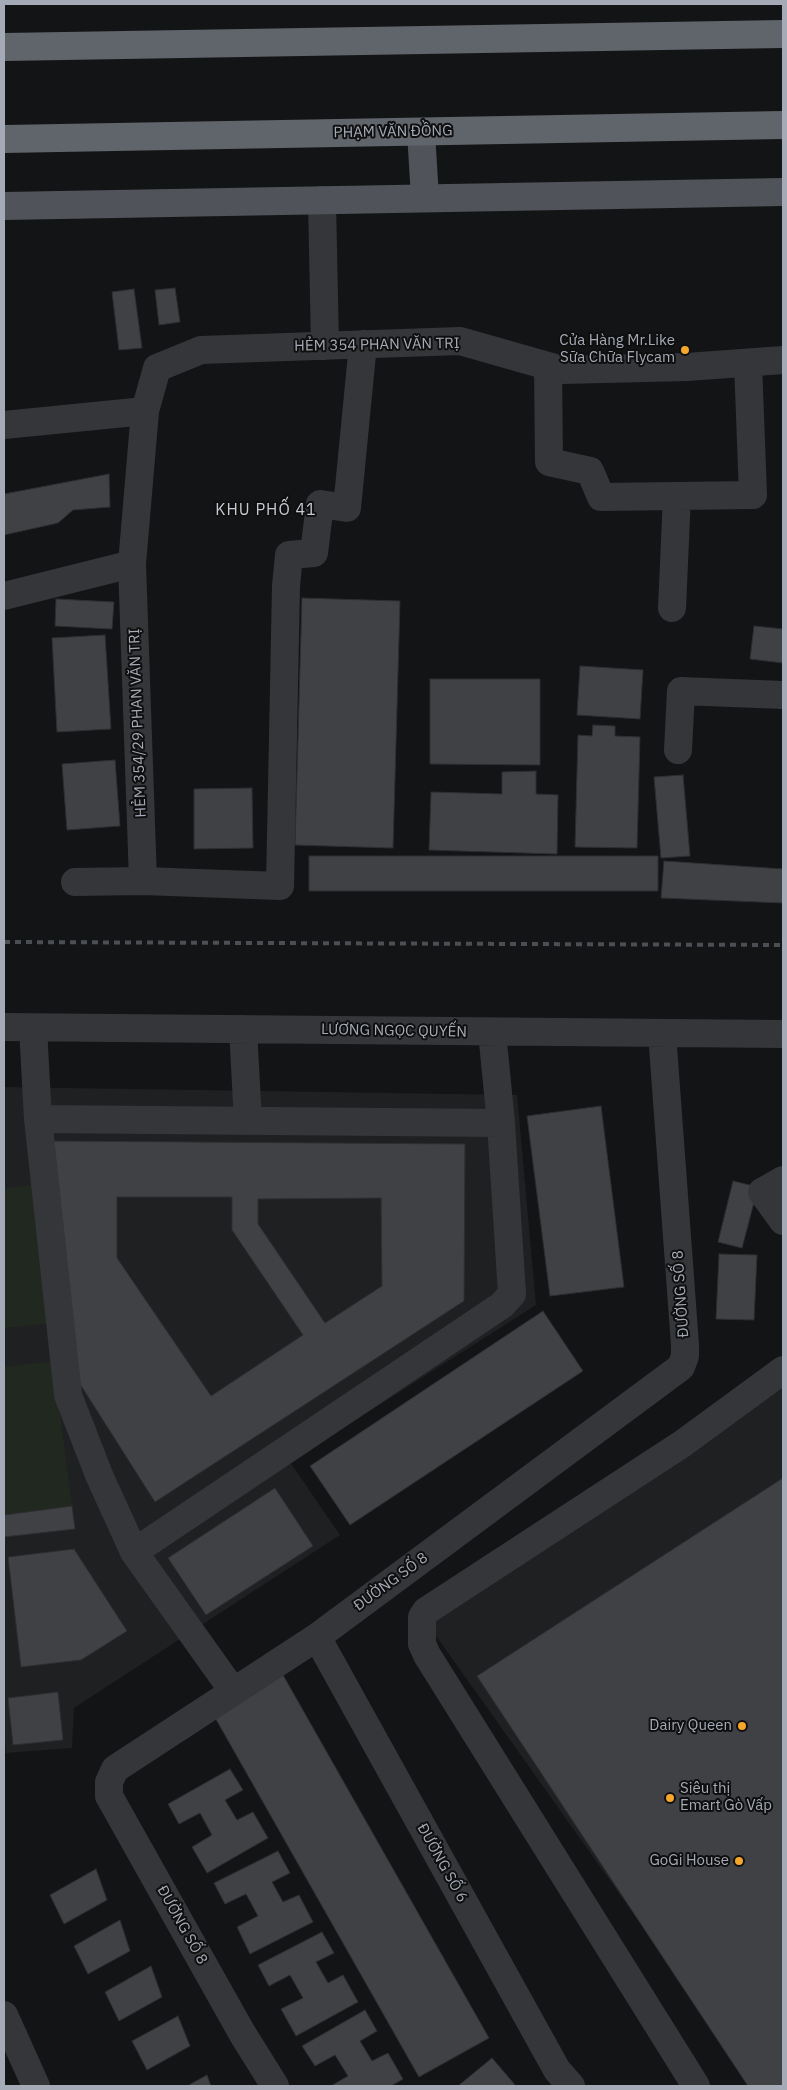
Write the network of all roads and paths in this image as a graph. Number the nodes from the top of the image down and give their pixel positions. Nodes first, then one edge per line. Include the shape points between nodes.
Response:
1 (783, 34) edge
2 (4, 47) edge
3 (783, 125) edge
4 (421, 132) junction
5 (4, 139) edge
6 (783, 192) edge
7 (425, 198) junction
8 (322, 200) junction
9 (4, 206) edge
10 (363, 344) junction
11 (325, 346) junction
12 (783, 360) edge
13 (748, 363) junction
14 (548, 366) junction
15 (145, 411) junction
16 (4, 425) edge
17 (677, 496) junction
18 (132, 564) junction
19 (4, 596) edge
20 (672, 608) dead end
21 (783, 695) edge
22 (678, 750) dead end
23 (143, 881) junction
24 (75, 882) dead end
25 (4, 1027) edge
26 (33, 1028) junction
27 (243, 1029) junction
28 (492, 1032) junction
29 (662, 1033) junction
30 (783, 1034) edge
31 (38, 1119) junction
32 (248, 1121) junction
33 (501, 1123) junction
34 (783, 1180) edge
35 (783, 1221) edge
36 (783, 1370) edge
37 (134, 1552) junction
38 (317, 1636) junction
39 (234, 1691) junction
40 (4, 2015) edge
41 (36, 2086) edge
42 (275, 2086) edge
43 (571, 2086) edge
44 (696, 2086) edge

1 - 2 highway
3 - 4 highway, PHẠM VĂN ĐỒNG
4 - 5 highway, PHẠM VĂN ĐỒNG
4 - 7 main road
6 - 7 main road
7 - 8 main road
8 - 9 main road
8 - 11 street
10 - 11 street, HẺM 354 PHAN VĂN TRỊ
10 - 14 street, HẺM 354 PHAN VĂN TRỊ via 460,341
10 - 23 street via 347,508 320,504 314,553 289,555 280,886
11 - 15 street, HẺM 354 PHAN VĂN TRỊ via 200,350 157,368
12 - 13 street, HẺM 354 PHAN VĂN TRỊ
13 - 14 street, HẺM 354 PHAN VĂN TRỊ via 572,370
13 - 17 street via 754,494
14 - 17 street via 549,462 590,471 601,496
15 - 16 street
15 - 18 street, HẺM 354/29 PHAN VĂN TRỊ
17 - 20 street
18 - 19 street
18 - 23 street, HẺM 354/29 PHAN VĂN TRỊ
21 - 22 street via 681,691
23 - 24 street
25 - 26 street, LƯƠNG NGỌC QUYẾN
26 - 27 street, LƯƠNG NGỌC QUYẾN
26 - 31 street
27 - 28 street, LƯƠNG NGỌC QUYẾN
27 - 32 street
28 - 29 street, LƯƠNG NGỌC QUYẾN
28 - 33 street
29 - 30 street, LƯƠNG NGỌC QUYẾN
29 - 38 street, ĐƯỜNG SỐ 8 via 685,1345 680,1367
31 - 32 street
31 - 37 street via 68,1394 99,1475
32 - 33 street
33 - 37 street via 512,1294 502,1305
34 - 35 street via 762,1192
36 - 44 street via 682,1444 426,1611 422,1618 422,1644 427,1655
37 - 39 street
38 - 39 street, ĐƯỜNG SỐ 8
38 - 43 street, ĐƯỜNG SỐ 6 via 557,2070
39 - 42 street, ĐƯỜNG SỐ 8 via 115,1769 109,1782 109,1796
40 - 41 street

